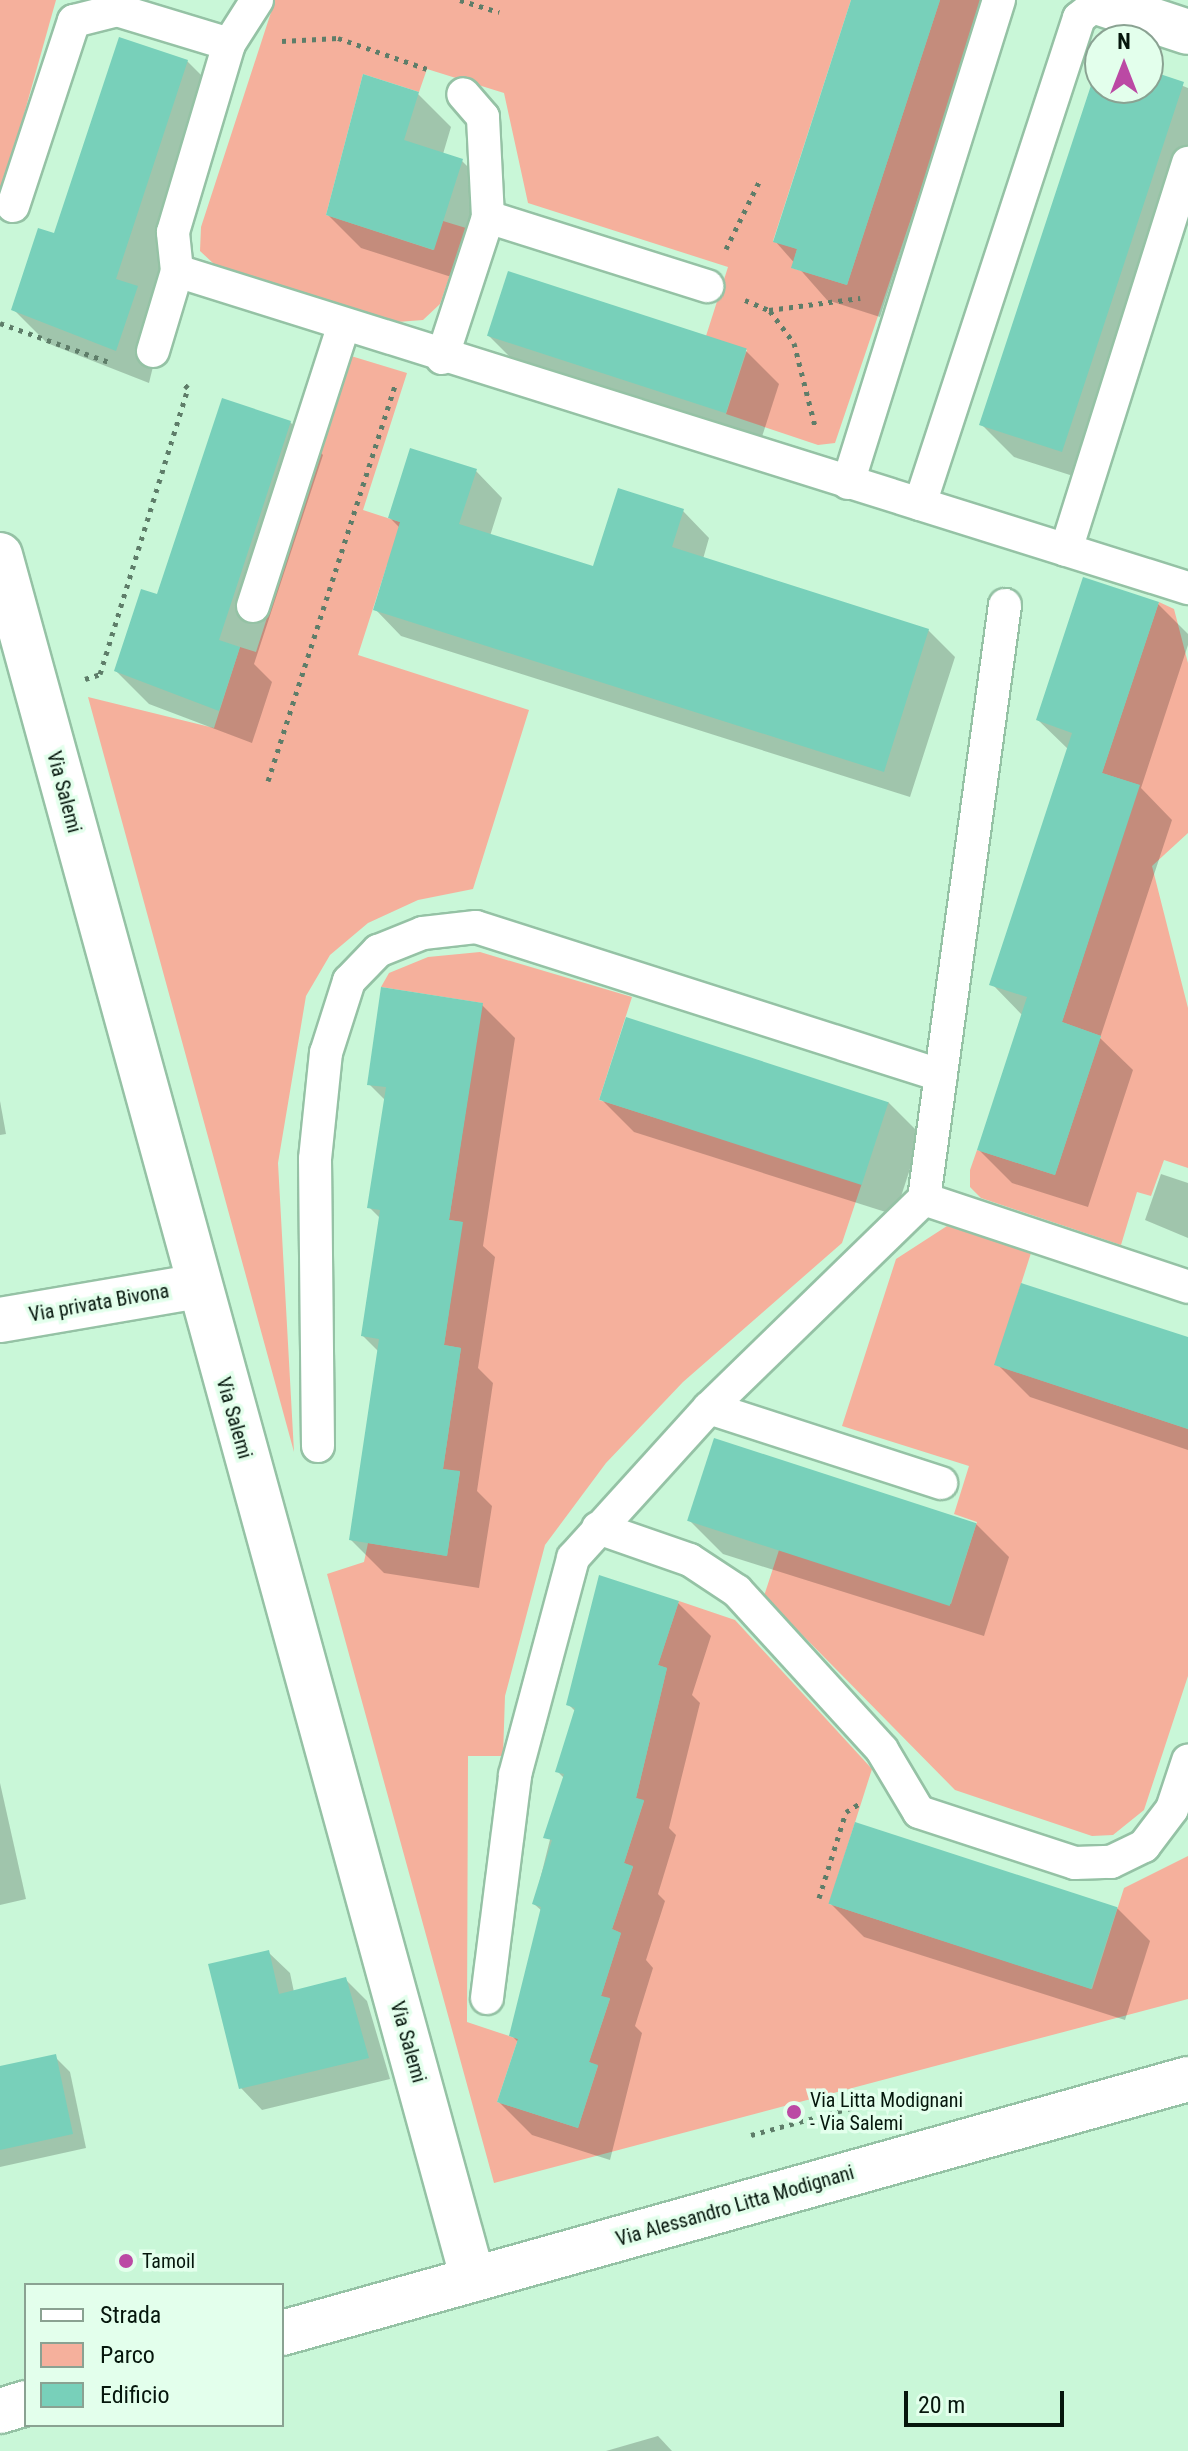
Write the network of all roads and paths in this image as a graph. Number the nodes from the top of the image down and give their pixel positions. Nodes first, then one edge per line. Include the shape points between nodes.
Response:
1 (257, 0) edge
2 (460, 0) edge
3 (999, 0) edge
4 (1102, 2) edge
5 (499, 12) dead end
6 (1188, 32) edge
7 (229, 44) junction
8 (463, 94) joint
9 (1188, 163) edge
10 (761, 178) dead end
11 (13, 206) dead end
12 (488, 217) junction
13 (177, 271) junction
14 (707, 286) junction
15 (903, 307) junction
16 (769, 310) junction
17 (0, 323) edge
18 (343, 327) junction
19 (407, 347) junction
20 (153, 351) junction
21 (442, 358) junction
22 (848, 483) junction
23 (920, 504) junction
24 (1066, 550) junction
25 (0, 555) edge
26 (1188, 588) edge
27 (1005, 605) dead end
28 (253, 606) dead end
29 (73, 684) dead end
30 (268, 781) dead end
31 (941, 1075) junction
32 (924, 1199) junction
33 (198, 1286) junction
34 (1188, 1287) edge
35 (0, 1320) edge
36 (709, 1408) junction
37 (318, 1446) dead end
38 (941, 1483) dead end
39 (598, 1528) junction
40 (1188, 1761) edge
41 (903, 1775) junction
42 (819, 1898) dead end
43 (487, 1998) dead end
44 (1188, 2079) edge
45 (870, 2103) dead end
46 (751, 2135) dead end
47 (473, 2279) junction
48 (284, 2332) edge
49 (24, 2404) edge
50 (0, 2411) edge

1 - 7 lane
2 - 5 path
3 - 15 lane
4 - 6 street
4 - 23 lane via 1079,18
7 - 8 path via 338,38 427,68
7 - 11 lane via 117,10 74,21
7 - 13 lane via 173,232
8 - 12 lane via 483,117
9 - 24 lane
10 - 14 path
12 - 14 lane
12 - 21 lane
13 - 18 lane
13 - 20 lane
14 - 16 path
15 - 16 path via 872,296
15 - 22 lane
16 - 22 path via 806,376 818,445
17 - 20 path via 111,364
18 - 19 lane
18 - 28 lane
19 - 21 lane
19 - 30 path
20 - 29 path via 188,388 100,674
21 - 22 lane
22 - 23 lane
23 - 24 lane
24 - 26 lane
25 - 33 street, Via Salemi
27 - 31 lane
31 - 32 lane
31 - 37 lane via 476,927 423,933 378,951 349,981 326,1053 315,1159
32 - 34 lane
32 - 36 lane
33 - 35 street, Via privata Bivona
33 - 47 street, Via Salemi
36 - 38 lane
36 - 39 lane
39 - 41 lane via 690,1560 737,1591
39 - 43 lane via 573,1558 549,1630 515,1775
40 - 41 lane via 1172,1809 1144,1846 1111,1862 1075,1863 919,1812
41 - 42 path via 846,1812
44 - 47 street, Via Alessandro Litta Modignani
45 - 46 path
47 - 48 street, Via Alessandro Litta Modignani
49 - 50 street

